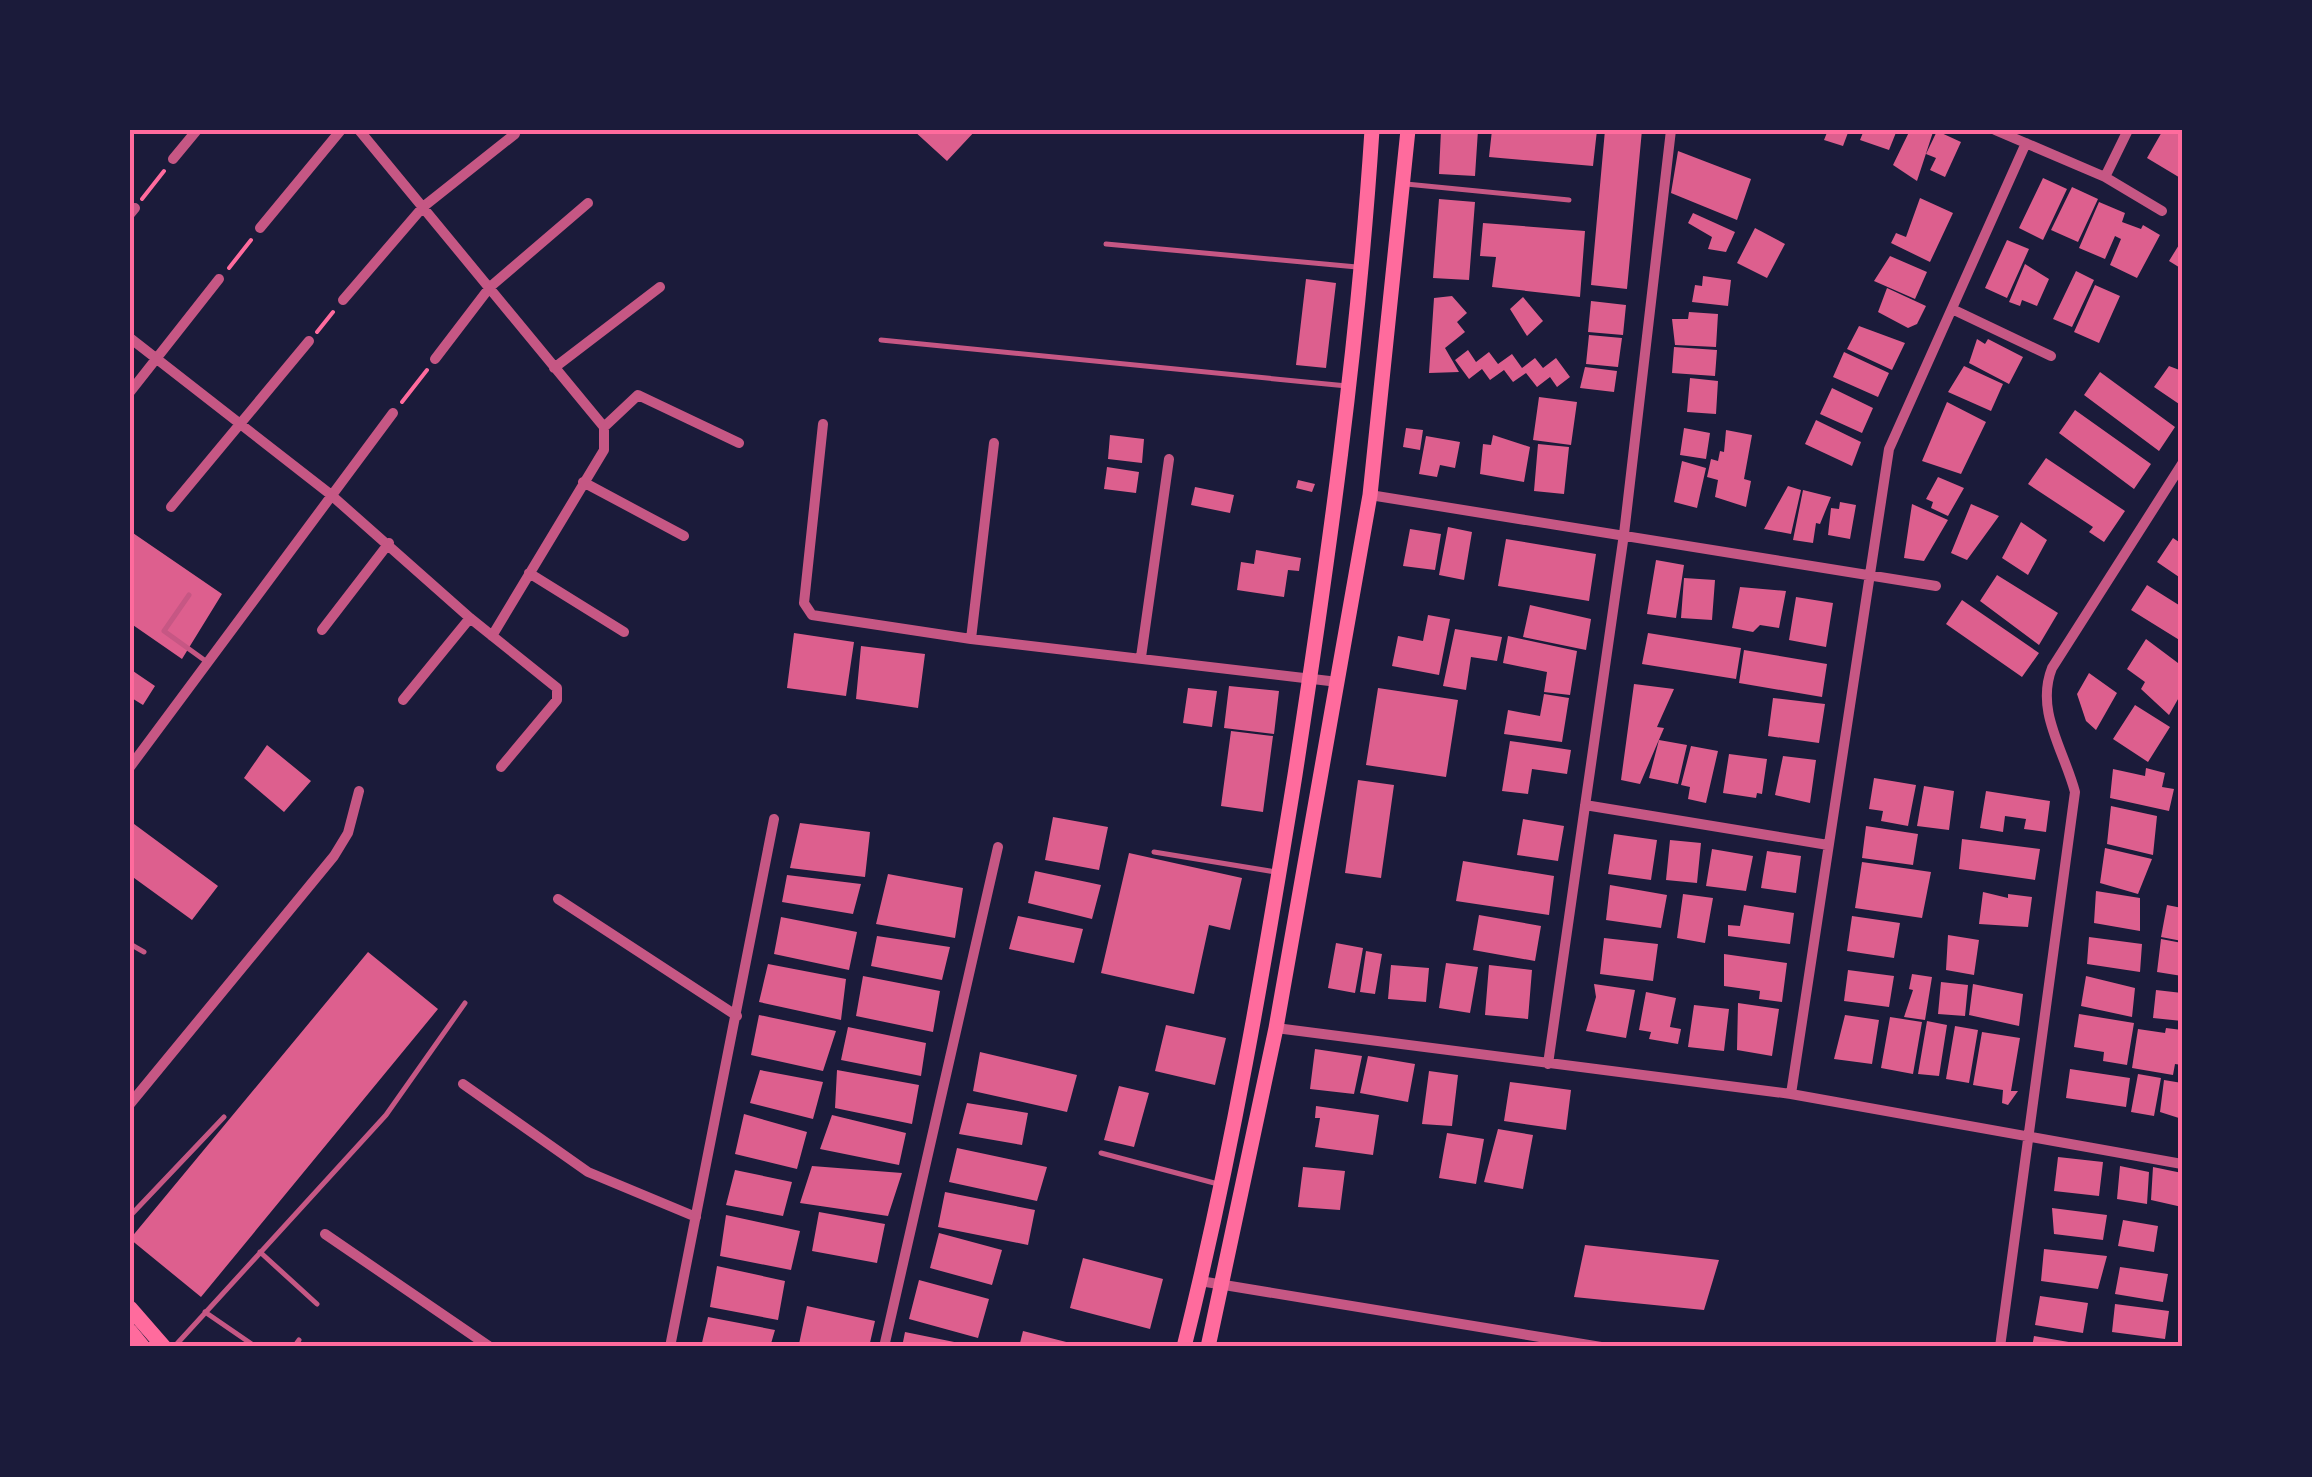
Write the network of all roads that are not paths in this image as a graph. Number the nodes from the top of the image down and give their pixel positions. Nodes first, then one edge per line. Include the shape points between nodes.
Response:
1 (196, 130) edge
2 (341, 130) edge
3 (359, 130) edge
4 (1372, 130) edge
5 (1408, 130) edge
6 (1671, 130) edge
7 (1995, 130) edge
8 (2128, 130) edge
9 (514, 134) dead end
10 (2026, 143) junction
11 (173, 159) road end
12 (2105, 177) junction
13 (1403, 183) junction
14 (1568, 200) dead end
15 (588, 203) dead end
16 (423, 207) junction
17 (2162, 211) dead end
18 (260, 228) road end
19 (1106, 244) dead end
20 (1363, 267) junction
21 (220, 279) road end
22 (490, 287) junction
23 (660, 287) dead end
24 (343, 300) road end
25 (1952, 309) junction
26 (130, 338) edge
27 (881, 340) dead end
28 (309, 341) road end
29 (2051, 356) dead end
30 (157, 359) junction
31 (435, 360) road end
32 (554, 368) junction
33 (1350, 387) junction
34 (130, 392) edge
35 (393, 413) road end
36 (823, 424) dead end
37 (240, 425) junction
38 (604, 426) junction
39 (739, 443) dead end
40 (994, 443) dead end
41 (1169, 459) dead end
42 (2182, 464) edge
43 (584, 482) junction
44 (330, 494) junction
45 (1370, 495) junction
46 (171, 506) dead end
47 (1624, 534) junction
48 (684, 536) dead end
49 (389, 543) junction
50 (530, 573) junction
51 (1872, 573) junction
52 (1936, 586) dead end
53 (189, 595) dead end
54 (470, 618) junction
55 (322, 630) dead end
56 (624, 632) dead end
57 (492, 636) junction
58 (971, 639) junction
59 (1141, 657) junction
60 (208, 662) junction
61 (1310, 678) junction
62 (1338, 682) junction
63 (402, 700) dead end
64 (501, 766) dead end
65 (130, 767) edge
66 (359, 791) dead end
67 (1585, 805) junction
68 (774, 819) dead end
69 (1828, 845) junction
70 (998, 847) dead end
71 (1154, 852) dead end
72 (1279, 872) junction
73 (558, 899) dead end
74 (130, 944) edge
75 (144, 952) dead end
76 (465, 1003) dead end
77 (737, 1016) junction
78 (1276, 1028) junction
79 (1548, 1064) junction
80 (463, 1084) dead end
81 (1791, 1094) junction
82 (130, 1104) edge
83 (224, 1117) dead end
84 (2026, 1135) junction
85 (1101, 1153) dead end
86 (2182, 1164) edge
87 (1221, 1184) junction
88 (130, 1216) edge
89 (696, 1216) junction
90 (325, 1234) dead end
91 (260, 1252) junction
92 (1200, 1281) junction
93 (1224, 1285) junction
94 (317, 1304) dead end
95 (130, 1308) edge
96 (205, 1312) junction
97 (130, 1331) edge
98 (299, 1340) dead end
99 (143, 1347) edge
100 (164, 1347) edge
101 (174, 1347) edge
102 (256, 1347) edge
103 (294, 1347) edge
104 (490, 1347) edge
105 (670, 1347) edge
106 (884, 1347) edge
107 (1184, 1347) edge
108 (1208, 1347) edge
109 (1601, 1347) edge
110 (2000, 1347) edge

1 - 11 street
2 - 18 street
3 - 16 street
4 - 20 main road
5 - 13 main road
6 - 47 street
7 - 10 street
8 - 12 street
9 - 16 street
10 - 12 street
10 - 25 street
12 - 17 street
13 - 14 lane
13 - 45 main road
15 - 22 street
16 - 22 street
16 - 24 street
19 - 20 lane
20 - 33 main road
21 - 30 street
22 - 31 street
22 - 32 street
23 - 32 street
25 - 29 street
25 - 51 street via 1888,449
26 - 30 street
27 - 33 lane
28 - 37 street
30 - 34 street
30 - 37 street
32 - 38 street
33 - 61 main road
35 - 44 street
36 - 58 street via 807,610
37 - 44 street
37 - 46 street
38 - 39 street via 638,395
38 - 43 street via 604,450
40 - 58 street
41 - 59 street
42 - 84 street via 2044,686 2046,712 2075,792
43 - 48 street
43 - 50 street
44 - 49 street
44 - 60 street
45 - 47 street
45 - 62 main road
47 - 51 street
47 - 67 street
49 - 54 street
49 - 55 street
50 - 56 street
50 - 57 street
51 - 52 street
51 - 69 street
53 - 60 lane via 164,630
54 - 57 street
54 - 63 street
57 - 64 street via 560,694
58 - 59 street
59 - 61 street
60 - 65 street
61 - 62 street
61 - 72 main road
62 - 78 main road
66 - 82 street via 334,856
67 - 69 street
67 - 79 street
68 - 77 street
69 - 81 street
70 - 106 street
71 - 72 lane
72 - 87 main road
73 - 77 street
74 - 75 lane
76 - 91 lane via 386,1115
77 - 89 street
78 - 79 street
78 - 93 main road
79 - 81 street
80 - 89 street via 588,1172
81 - 84 street
83 - 88 lane
84 - 86 street
84 - 110 street
85 - 87 lane
87 - 92 main road
89 - 105 street
90 - 104 street
91 - 94 lane
91 - 96 lane
92 - 93 street
92 - 107 main road
93 - 108 main road
93 - 109 street
95 - 100 main road
96 - 101 lane
96 - 102 lane
97 - 99 main road
98 - 103 lane

